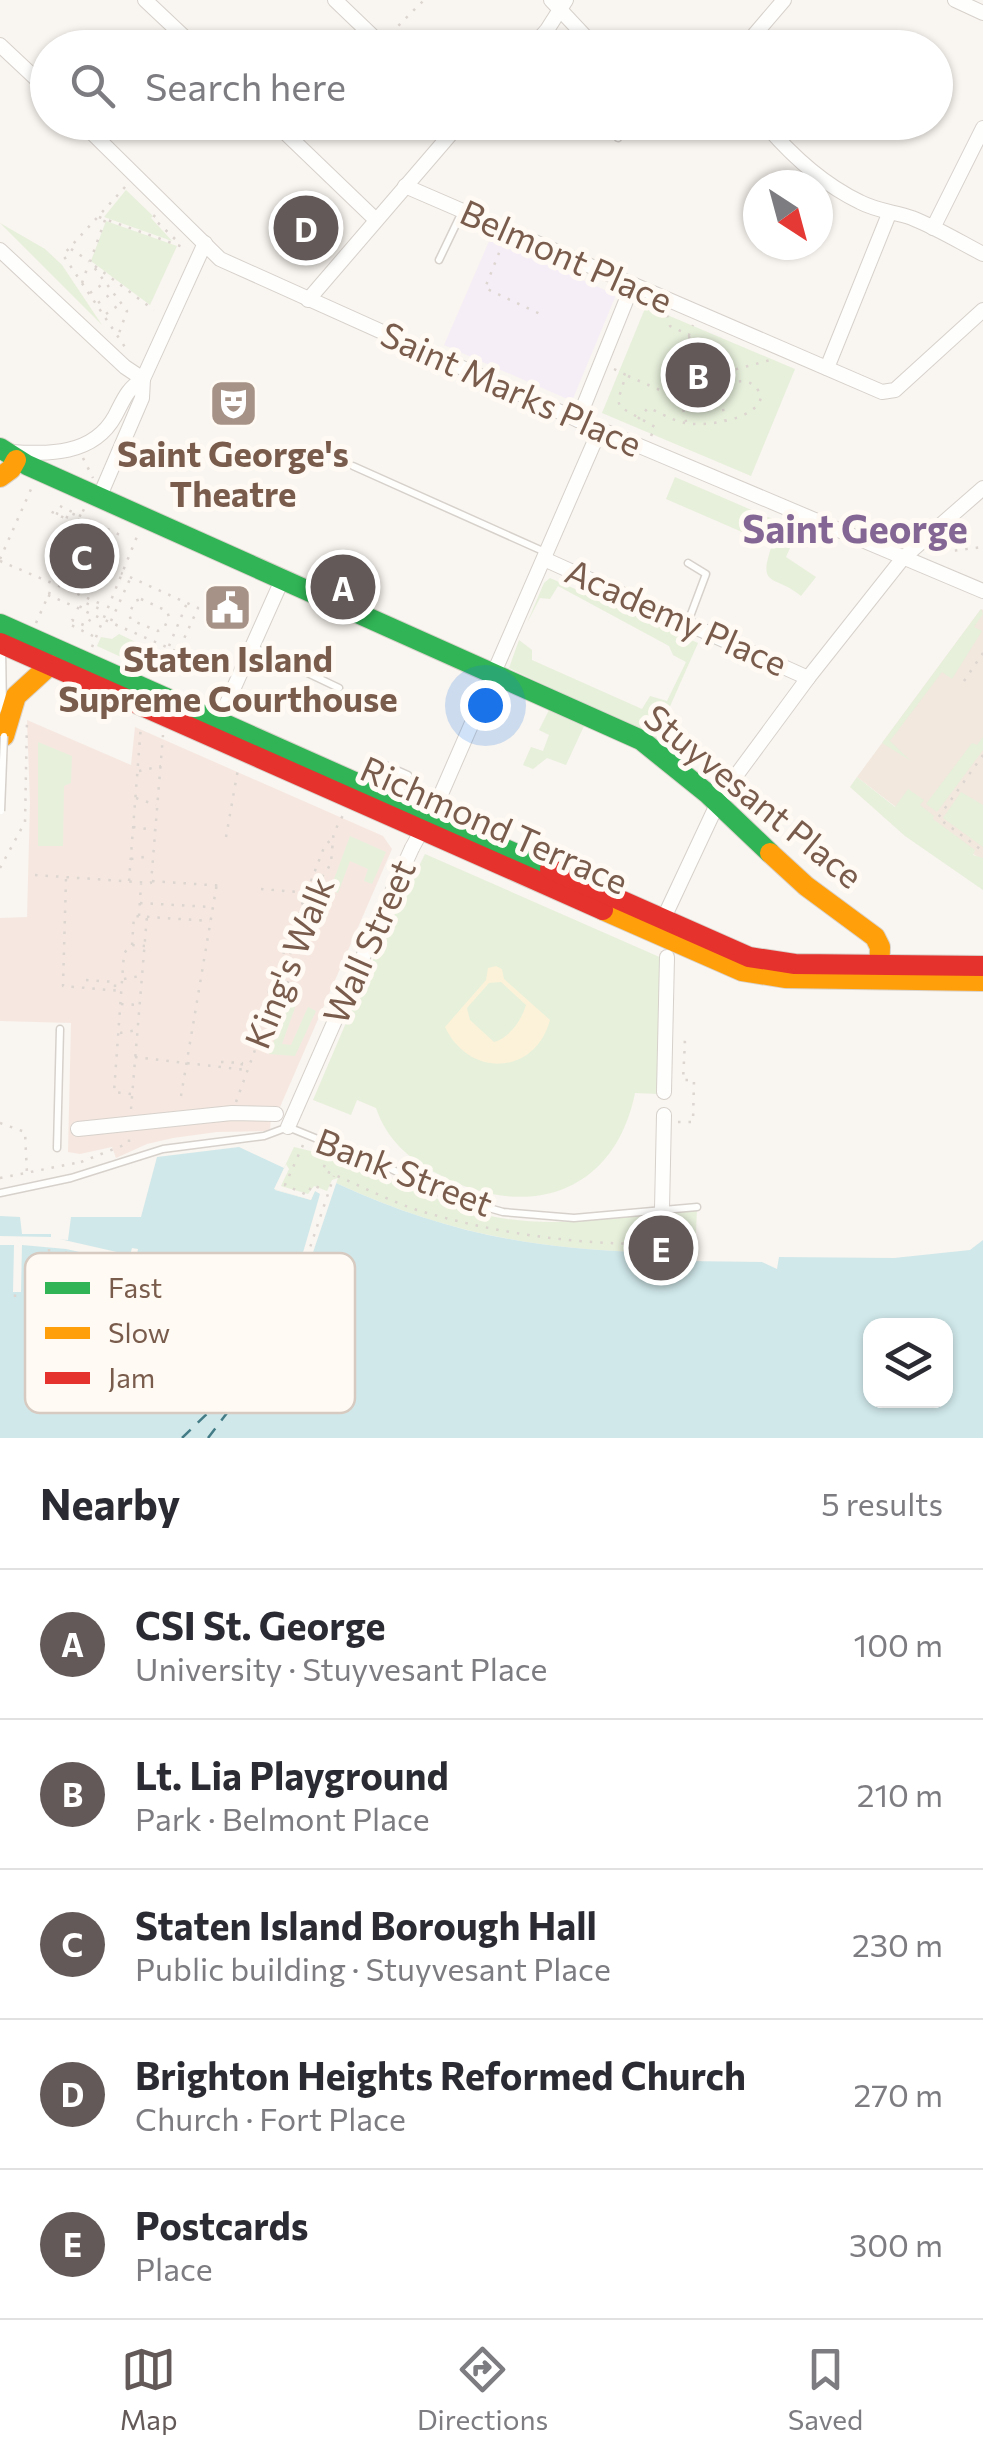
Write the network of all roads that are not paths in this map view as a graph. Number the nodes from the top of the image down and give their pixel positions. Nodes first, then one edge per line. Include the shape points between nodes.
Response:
1 (146, 0) edge
2 (335, 0) edge
3 (784, 0) edge
4 (955, 0) edge
5 (559, 4) edge
6 (983, 13) edge
7 (177, 30) edge
8 (375, 30) edge
9 (542, 30) edge
10 (581, 30) edge
11 (758, 30) edge
12 (3, 53) edge
13 (30, 75) edge
14 (983, 128) edge
15 (100, 140) edge
16 (293, 140) edge
17 (446, 140) edge
18 (781, 140) edge
19 (405, 186) junction
20 (462, 211) junction
21 (889, 214) junction
22 (376, 220) junction
23 (933, 228) junction
24 (204, 243) junction
25 (0, 250) edge
26 (983, 254) edge
27 (439, 260) dead end
28 (632, 286) junction
29 (308, 300) junction
30 (983, 310) edge
31 (827, 368) junction
32 (142, 378) junction
33 (578, 420) junction
34 (600, 429) junction
35 (7, 453) edge
36 (353, 466) dead end
37 (0, 477) edge
38 (97, 488) junction
39 (983, 488) edge
40 (545, 556) junction
41 (904, 558) junction
42 (688, 564) dead end
43 (282, 580) junction
44 (983, 591) edge
45 (687, 623) junction
46 (1, 632) edge
47 (252, 646) junction
48 (50, 665) junction
49 (494, 674) junction
50 (808, 678) junction
51 (339, 688) dead end
52 (15, 700) edge
53 (215, 730) junction
54 (4, 736) joint
55 (364, 788) junction
56 (395, 802) junction
57 (716, 802) junction
58 (0, 815) edge
59 (421, 832) junction
60 (659, 927) junction
61 (667, 957) dead end
62 (983, 966) edge
63 (879, 972) junction
64 (983, 981) edge
65 (60, 1029) dead end
66 (664, 1092) dead end
67 (276, 1114) dead end
68 (664, 1118) road end
69 (288, 1128) junction
70 (78, 1129) dead end
71 (58, 1148) dead end
72 (0, 1193) edge
73 (697, 1207) dead end
74 (662, 1209) junction

1 - 7 street
2 - 8 street
3 - 11 street
4 - 6 street
5 - 9 street
5 - 10 street
12 - 13 street
14 - 23 street
15 - 24 street, Saint Marks Place
16 - 22 street
17 - 19 street
18 - 21 street via 816,174
19 - 20 street, Belmont Place
19 - 22 street
20 - 27 lane
20 - 28 street, Belmont Place
21 - 23 street
21 - 31 street
22 - 29 street
23 - 26 street
24 - 29 street, Saint Marks Place via 220,260
24 - 32 street
25 - 32 street
28 - 31 street, Belmont Place
28 - 33 street
29 - 33 street, Saint Marks Place
30 - 31 street, Belmont Place via 888,393
32 - 35 street via 88,445
32 - 38 street via 142,398
33 - 34 street, Saint Marks Place
34 - 40 street, Wall Street
34 - 41 street, Saint Marks Place
35 - 37 main road via 12,469
35 - 38 main road, Stuyvesant Place
36 - 40 lane
38 - 43 main road, Stuyvesant Place
39 - 41 street
40 - 45 street, Academy Place
40 - 49 street, Wall Street
41 - 44 street, Saint Marks Place
41 - 50 street
42 - 45 lane via 706,574
43 - 47 street
43 - 49 main road, Stuyvesant Place
45 - 50 street, Academy Place
46 - 48 main road, Richmond Terrace
46 - 52 lane
46 - 53 main road, Richmond Terrace
47 - 51 lane
47 - 53 street
48 - 52 main road
48 - 53 main road, Richmond Terrace
49 - 57 main road, Stuyvesant Place via 635,736
49 - 59 street, Wall Street
50 - 57 street
52 - 54 main road
53 - 55 main road, Richmond Terrace
53 - 59 main road, Richmond Terrace
54 - 58 lane, bridge
55 - 56 main road, Richmond Terrace
55 - 56 lane via 376,760 408,775
56 - 59 main road, Richmond Terrace
57 - 60 street
57 - 63 main road, Stuyvesant Place via 806,886 875,937
59 - 60 main road, Richmond Terrace via 532,870
59 - 69 street, Wall Street, bridge
60 - 63 main road, Richmond Terrace via 760,960
61 - 66 street
62 - 63 main road, Richmond Terrace
63 - 64 main road, Richmond Terrace
65 - 71 lane
67 - 70 street via 232,1112
68 - 74 street
69 - 72 lane, Bank Street via 163,1149
69 - 74 lane, Bank Street via 447,1196 503,1212 574,1218
73 - 74 lane, Bank Street

